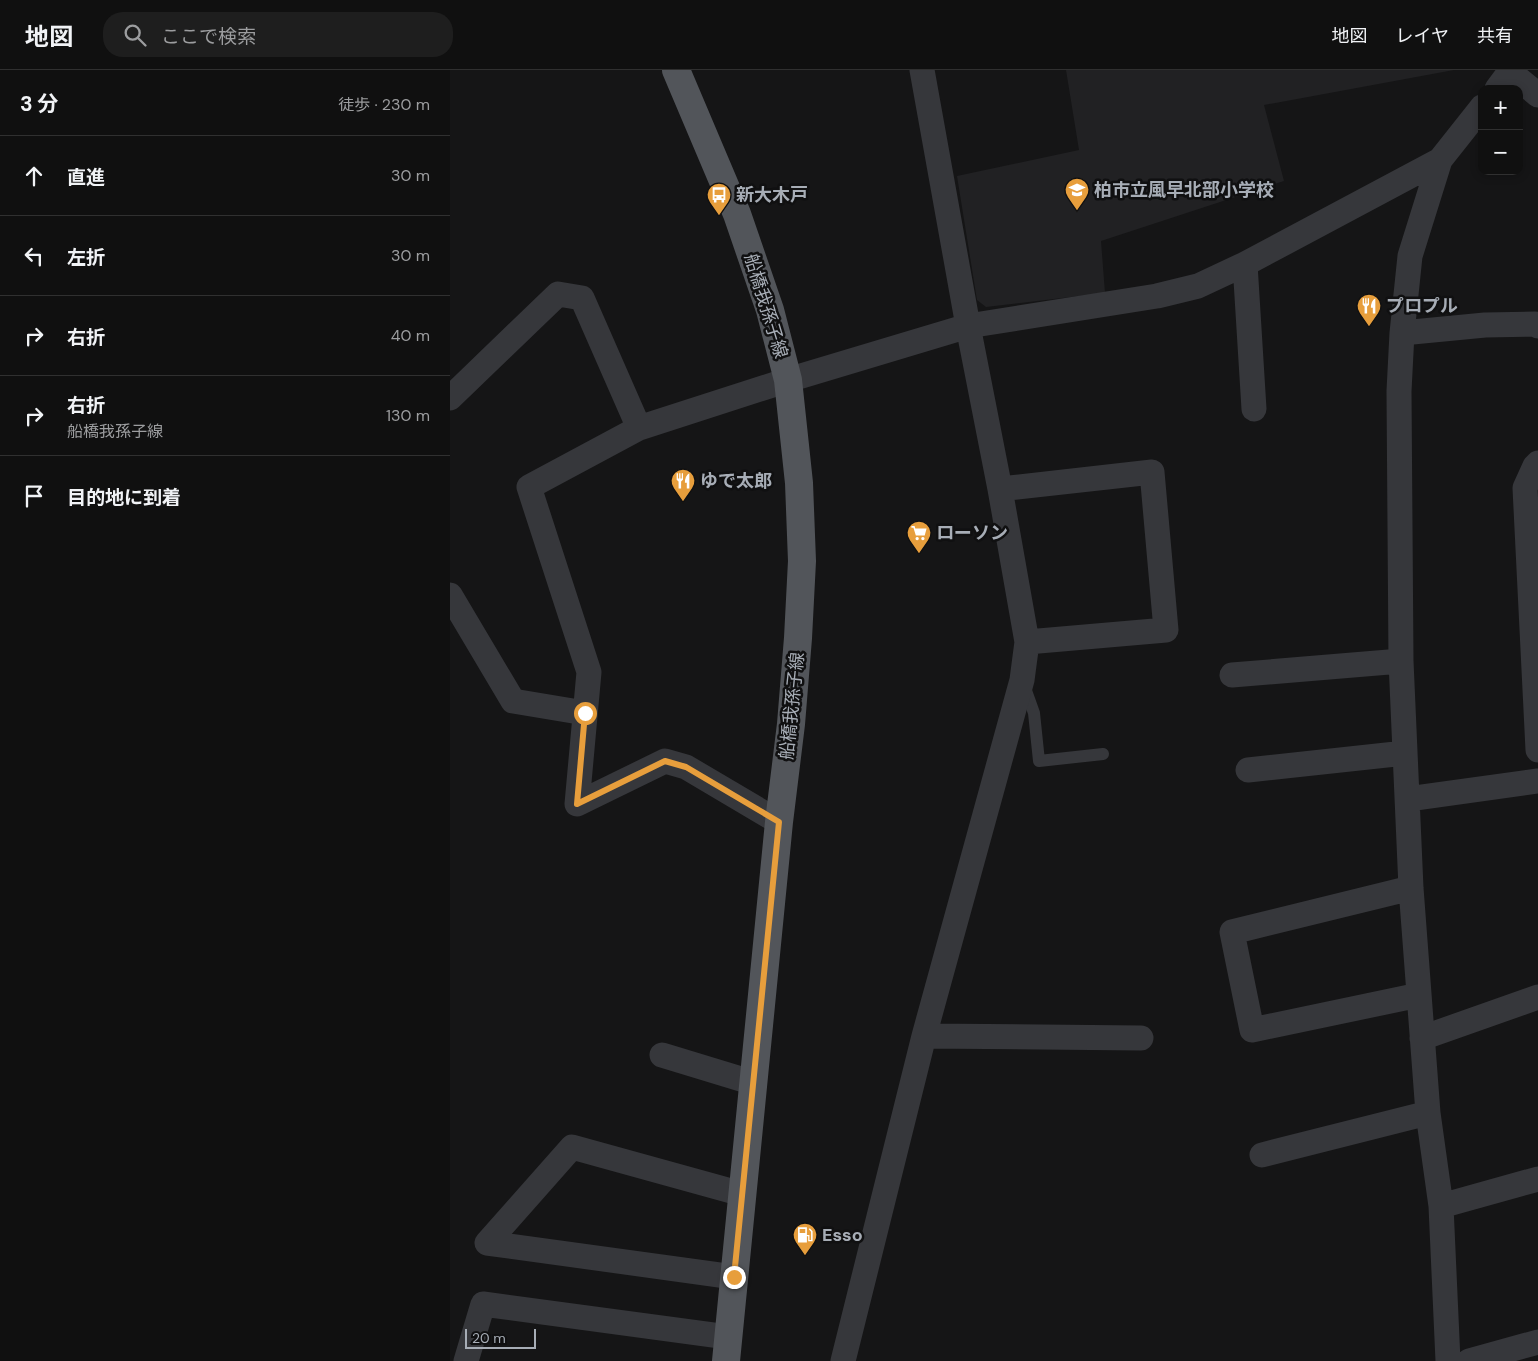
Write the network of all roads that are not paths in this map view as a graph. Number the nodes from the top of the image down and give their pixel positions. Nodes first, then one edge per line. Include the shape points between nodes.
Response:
1 (676, 70) edge
2 (922, 70) edge
3 (1506, 77) edge
4 (1538, 95) edge
5 (1478, 112) edge
6 (1440, 160) junction
7 (1245, 264) junction
8 (968, 326) junction
9 (1538, 326) edge
10 (1402, 334) junction
11 (788, 380) junction
12 (450, 398) edge
13 (1254, 408) dead end
14 (639, 428) junction
15 (1538, 463) edge
16 (1000, 489) junction
17 (450, 595) edge
18 (1026, 642) junction
19 (1401, 661) junction
20 (1232, 676) dead end
21 (1022, 680) junction
22 (585, 713) junction
23 (1538, 750) edge
24 (1405, 753) junction
25 (1103, 754) dead end
26 (1248, 770) dead end
27 (1538, 781) edge
28 (1408, 799) junction
29 (779, 822) junction
30 (1411, 888) junction
31 (1419, 995) junction
32 (1538, 997) edge
33 (924, 1036) junction
34 (1141, 1038) dead end
35 (1422, 1038) junction
36 (662, 1055) dead end
37 (754, 1083) junction
38 (1428, 1113) junction
39 (1262, 1155) dead end
40 (1538, 1179) edge
41 (742, 1194) junction
42 (1440, 1206) junction
43 (734, 1277) junction
44 (1538, 1342) edge
45 (727, 1349) edge
46 (466, 1361) edge
47 (843, 1361) edge
48 (1448, 1361) edge
49 (1469, 1361) edge

1 - 11 main road, 船橋我孫子線 via 738,214 770,310
2 - 8 street
3 - 4 street
5 - 6 street
6 - 7 street
6 - 10 street via 1410,256
7 - 8 street via 1198,286 1157,296
7 - 13 street
8 - 11 street
8 - 16 street
9 - 10 street via 1485,325
10 - 19 street via 1399,391
11 - 14 street
11 - 29 main road, 船橋我孫子線 via 799,483 802,561 791,724
12 - 14 street via 558,294 582,298
14 - 22 street via 528,487 589,672
15 - 23 street via 1525,488
16 - 18 street
16 - 18 street via 1152,472 1166,630
17 - 22 street via 513,700
18 - 21 street
19 - 20 street
19 - 24 street
21 - 25 lane via 1034,713 1039,762
21 - 33 street
22 - 29 street via 577,804 665,761 686,767
24 - 26 street
24 - 28 street
27 - 28 street
28 - 30 street
29 - 37 main road, 船橋我孫子線
30 - 31 street
30 - 31 street via 1232,932 1252,1030
31 - 35 street
32 - 35 street
33 - 34 street
33 - 47 street
35 - 38 street
36 - 37 street
37 - 41 main road, 船橋我孫子線
38 - 39 street
38 - 42 street
40 - 42 street
41 - 43 main road, 船橋我孫子線
41 - 43 street via 572,1147 487,1243
42 - 48 street
43 - 45 main road, 船橋我孫子線
44 - 49 street
45 - 46 street via 483,1304

